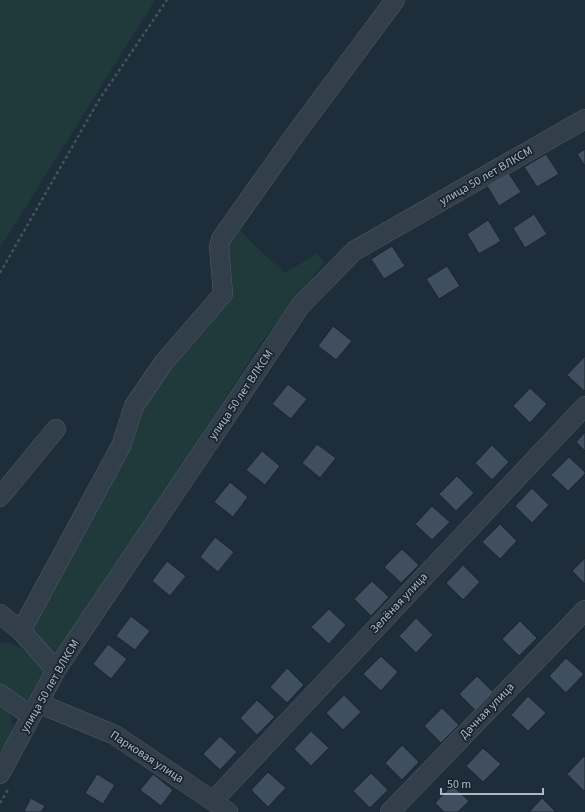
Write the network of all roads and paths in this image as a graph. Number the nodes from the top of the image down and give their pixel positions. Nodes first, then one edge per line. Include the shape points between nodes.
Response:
1 (167, 0) edge
2 (395, 0) edge
3 (585, 119) edge
4 (0, 273) edge
5 (585, 406) edge
6 (56, 429) dead end
7 (0, 497) edge
8 (585, 610) edge
9 (2, 623) edge
10 (21, 631) junction
11 (56, 670) junction
12 (0, 694) edge
13 (35, 710) junction
14 (0, 774) edge
15 (213, 801) junction
16 (228, 812) edge
17 (390, 812) edge

1 - 4 path via 98,100
2 - 10 street via 220,239 223,294 164,362 134,406 121,446
3 - 11 street, улица 50 лет ВЛКСМ via 354,251 301,305
5 - 15 street, Зелёная улица
6 - 7 street
8 - 17 street, Дачная улица
9 - 10 street
10 - 11 street
11 - 13 street, улица 50 лет ВЛКСМ
12 - 13 street, Парковая улица
13 - 14 street, улица 50 лет ВЛКСМ
13 - 15 street, Парковая улица via 114,734
15 - 16 street, Парковая улица

